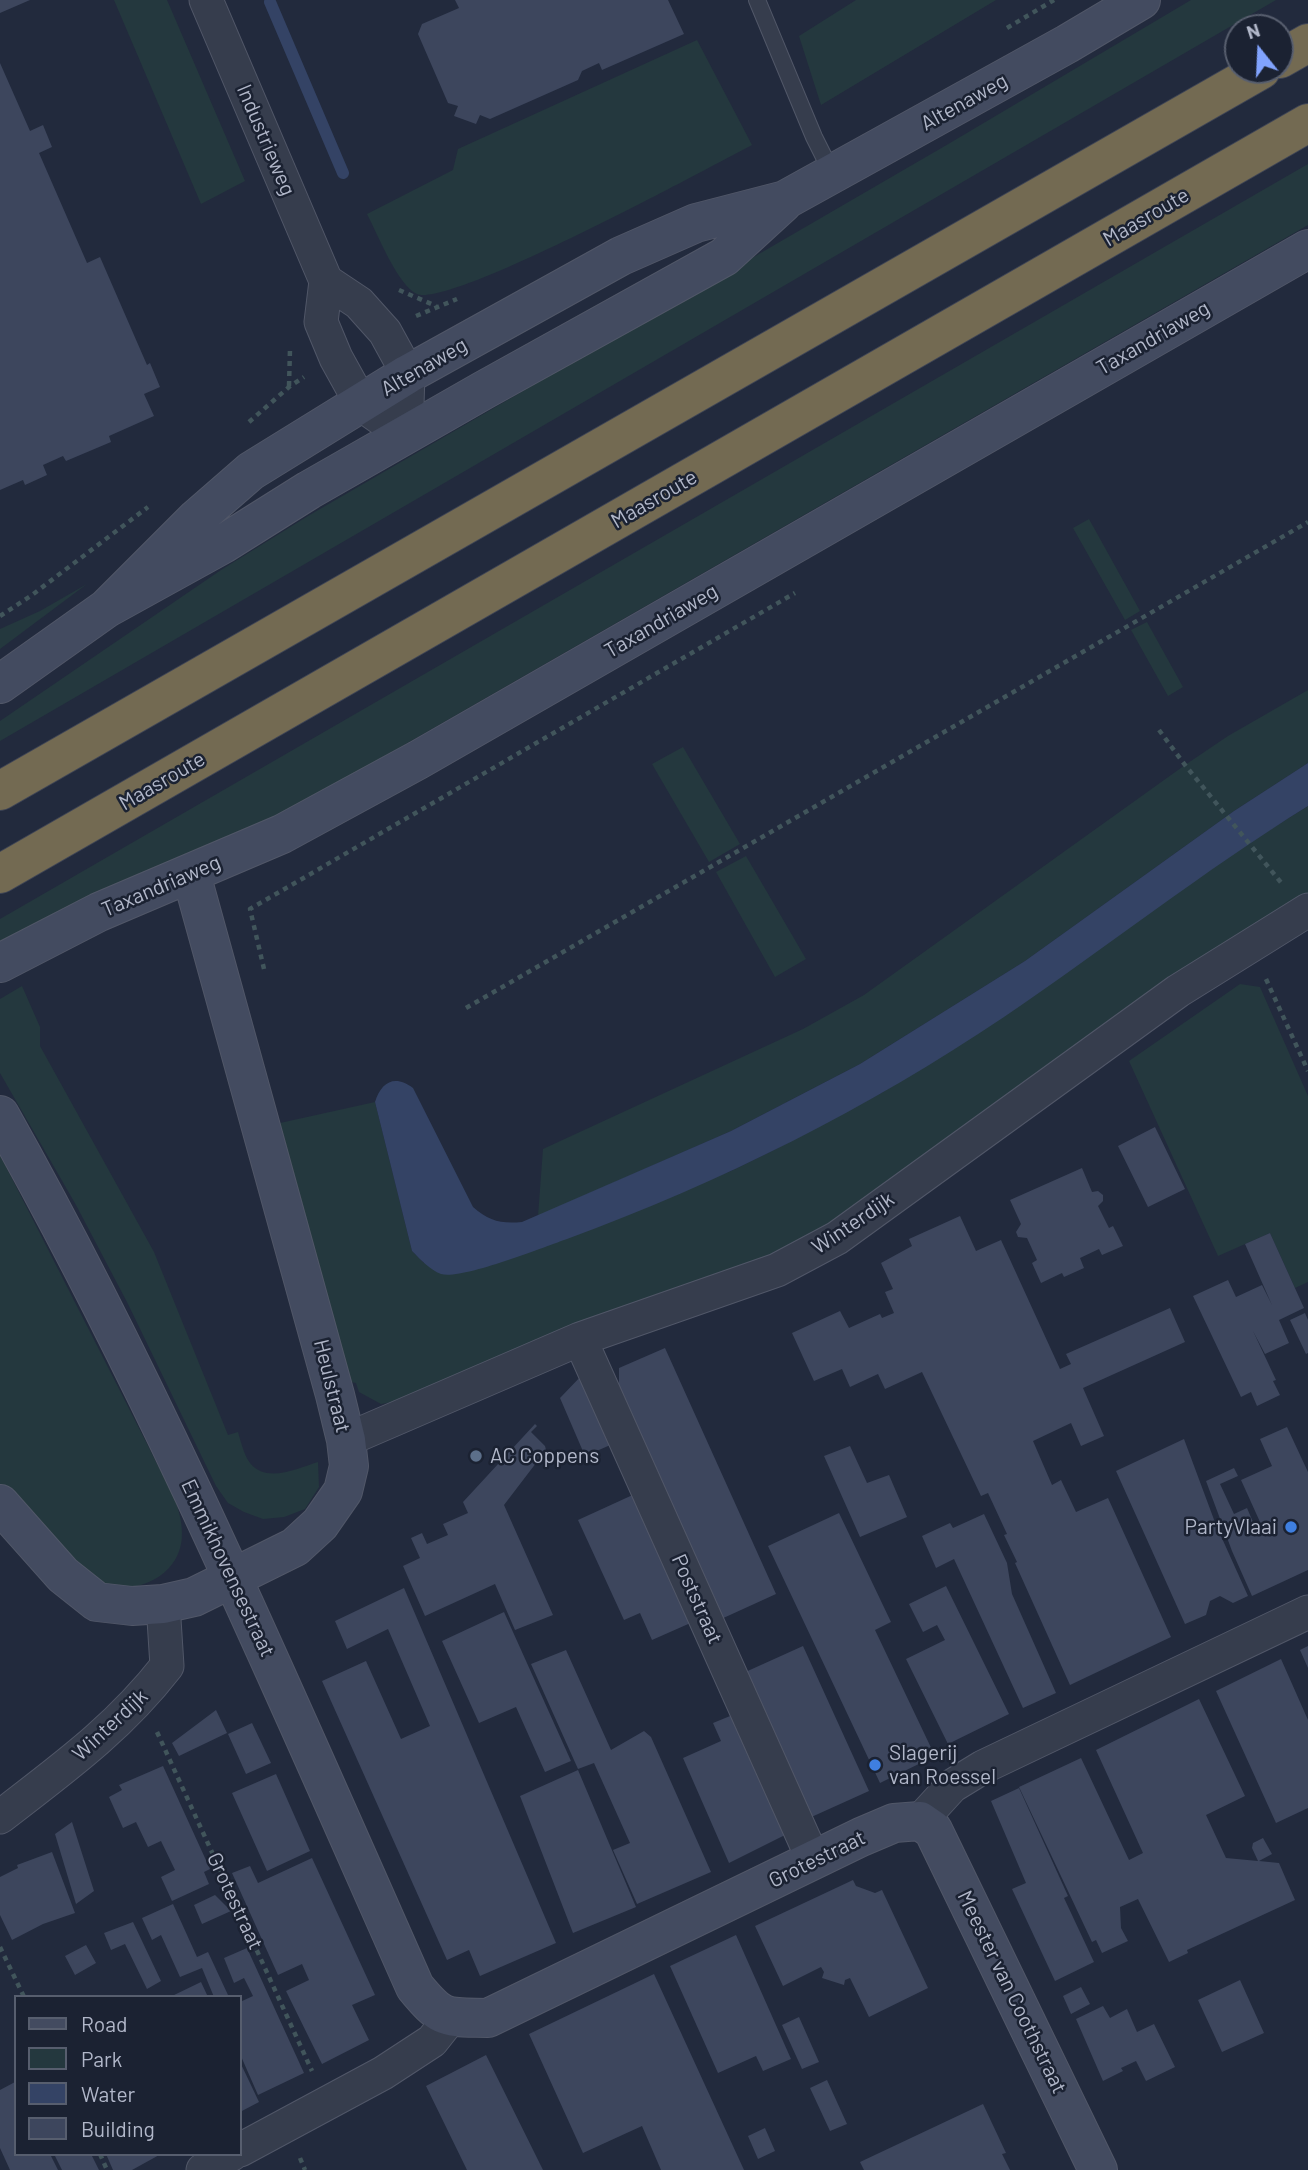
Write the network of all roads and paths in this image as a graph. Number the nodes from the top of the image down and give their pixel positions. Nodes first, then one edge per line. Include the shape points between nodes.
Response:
1 (205, 0) edge
2 (757, 0) edge
3 (1141, 0) edge
4 (1237, 84) edge
5 (1308, 124) edge
6 (833, 175) junction
7 (785, 200) junction
8 (1308, 249) edge
9 (326, 281) junction
10 (408, 374) junction
11 (362, 405) junction
12 (406, 436) junction
13 (1308, 522) edge
14 (804, 588) dead end
15 (107, 608) junction
16 (0, 684) edge
17 (1159, 730) dead end
18 (0, 791) edge
19 (1270, 869) dead end
20 (0, 874) edge
21 (191, 874) junction
22 (1308, 910) edge
23 (1250, 945) junction
24 (0, 963) edge
25 (264, 969) dead end
26 (466, 1008) dead end
27 (1308, 1070) edge
28 (0, 1115) edge
29 (580, 1339) junction
30 (346, 1440) junction
31 (0, 1504) edge
32 (234, 1578) junction
33 (163, 1604) junction
34 (1308, 1612) edge
35 (142, 1698) junction
36 (0, 1817) edge
37 (919, 1821) junction
38 (813, 1860) junction
39 (0, 1947) edge
40 (23, 1995) edge
41 (451, 2017) junction
42 (327, 2104) junction
43 (242, 2152) edge
44 (1098, 2170) edge

1 - 9 street, Industrieweg
2 - 6 lane
3 - 6 main road, Altenaweg
4 - 18 highway
5 - 20 highway, Maasroute
6 - 7 main road, Altenaweg
7 - 10 main road, Altenaweg via 696,223 621,256
7 - 12 main road, Altenaweg via 724,257
8 - 21 main road, Taxandriaweg via 418,760 282,835
9 - 10 street via 359,303 385,332
9 - 11 street via 321,322
10 - 11 main road, Altenaweg
10 - 12 street
11 - 12 street
11 - 15 main road, Altenaweg via 251,471
12 - 15 main road, Altenaweg
13 - 26 path
14 - 25 path, Taxandriaweg via 250,909
15 - 16 main road, Altenaweg
17 - 19 path
21 - 24 main road, Taxandriaweg via 99,912
21 - 30 main road, Heulstraat
22 - 23 street, Winterdijk
23 - 27 path
23 - 29 street, Winterdijk via 1178,991 836,1238 777,1270
28 - 32 main road, Emmikhovensestraat via 87,1273
29 - 30 street, Winterdijk
29 - 38 street, Poststraat
30 - 32 main road, Heulstraat via 349,1466 344,1491 320,1524 295,1547
31 - 33 main road, Heulstraat via 63,1575 97,1602
32 - 33 main road, Heulstraat via 194,1597
32 - 41 main road, Emmikhovensestraat via 415,1987 434,2010
33 - 35 street, Winterdijk via 167,1666
34 - 37 street via 983,1767 952,1787
35 - 36 street, Winterdijk via 104,1735
35 - 42 path, Grotestraat
37 - 38 main road, Grotestraat via 894,1823
37 - 44 main road, Meester van Coothstraat via 933,1830
38 - 41 main road, Grotestraat via 488,2018
39 - 40 path
41 - 42 street via 432,2041
42 - 43 street

